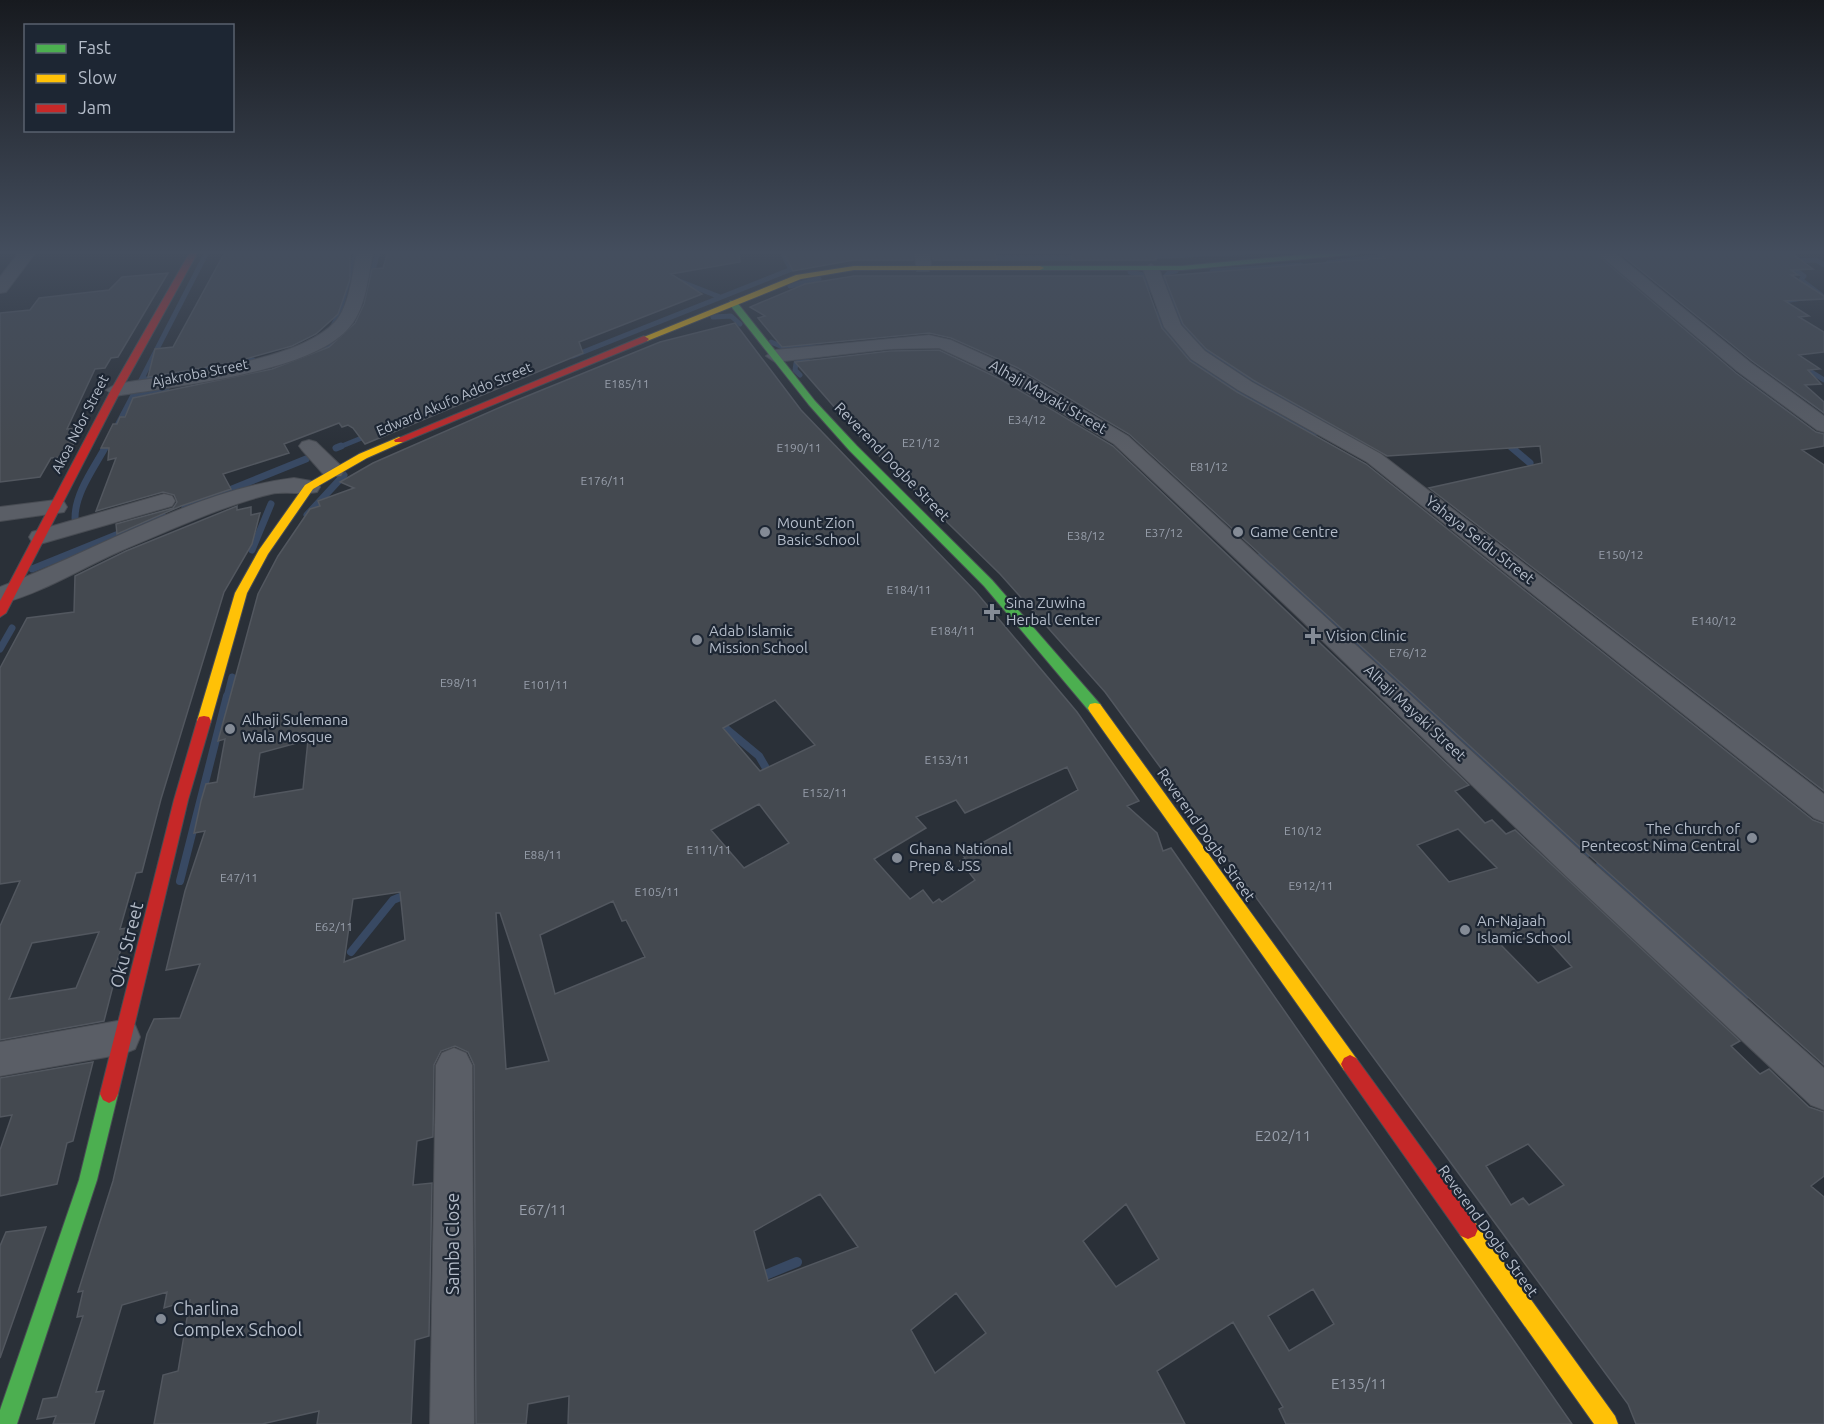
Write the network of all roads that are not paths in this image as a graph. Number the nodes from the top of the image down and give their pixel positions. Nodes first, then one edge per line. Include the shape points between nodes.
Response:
1 (156, 318) edge
2 (347, 318) edge
3 (694, 318) edge
4 (745, 318) edge
5 (1170, 318) edge
6 (1685, 318) edge
7 (775, 356) junction
8 (116, 390) junction
9 (1824, 426) edge
10 (309, 446) dead end
11 (333, 471) junction
12 (309, 487) junction
13 (164, 501) dead end
14 (56, 507) junction
15 (0, 514) edge
16 (38, 542) junction
17 (6, 594) edge
18 (0, 613) edge
19 (1824, 810) edge
20 (123, 1037) junction
21 (0, 1059) edge
22 (454, 1065) dead end
23 (1824, 1092) edge
24 (6, 1424) edge
25 (452, 1424) edge
26 (1606, 1424) edge

1 - 8 street, Akoa Ndor Street
2 - 8 street, Ajakroba Street via 331,335 283,356
3 - 11 street, Edward Akufo Addo Street via 501,396
4 - 7 street, Reverend Dogbe Street
5 - 19 street, Yahaya Seidu Street via 1197,355 1374,458
6 - 9 street
7 - 23 street, Alhaji Mayaki Street via 890,343 944,344 1008,373 1121,440 1578,868
7 - 26 street, Reverend Dogbe Street via 853,448 987,584 1091,702
8 - 14 street, Akoa Ndor Street
10 - 11 street
11 - 12 street, Edward Akufo Addo Street
12 - 17 street via 269,488 228,501 116,544
12 - 20 street, Oku Street via 263,553 241,593 181,800
13 - 16 street
14 - 15 street
14 - 16 street, Akoa Ndor Street
16 - 17 street, Akoa Ndor Street
17 - 18 street, Akoa Ndor Street
20 - 21 street
20 - 24 street, Oku Street via 88,1180
22 - 25 street, Samba Close

